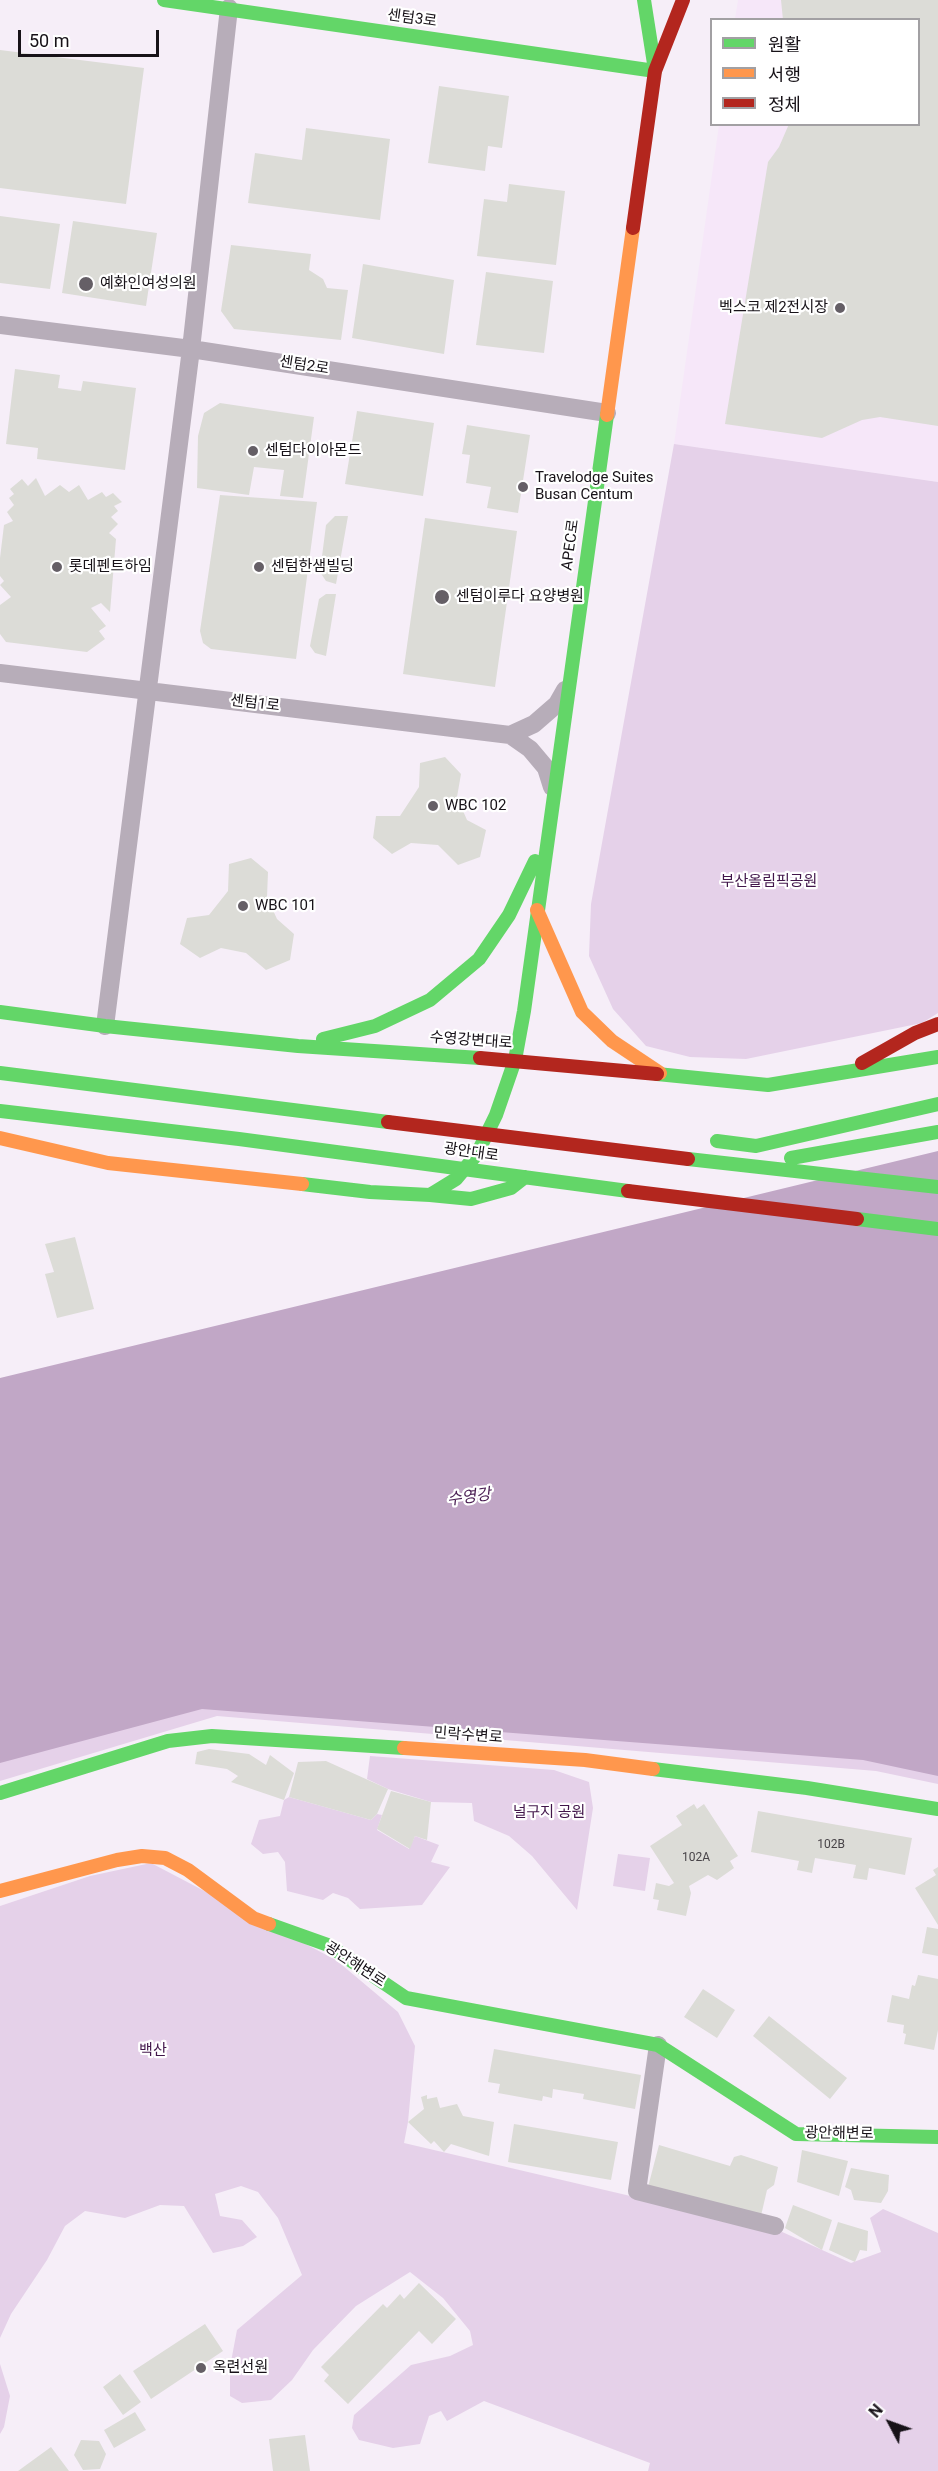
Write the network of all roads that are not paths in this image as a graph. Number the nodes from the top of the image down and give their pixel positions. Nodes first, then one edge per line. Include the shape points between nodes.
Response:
1 (164, 0) edge
2 (644, 0) edge
3 (683, 0) edge
4 (229, 8) junction
5 (655, 71) junction
6 (0, 324) edge
7 (190, 349) junction
8 (607, 413) junction
9 (0, 673) edge
10 (568, 685) junction
11 (147, 691) junction
12 (510, 735) junction
13 (553, 793) junction
14 (547, 835) junction
15 (537, 910) junction
16 (0, 1012) edge
17 (938, 1024) edge
18 (105, 1026) junction
19 (298, 1046) junction
20 (938, 1057) edge
21 (515, 1060) junction
22 (846, 1072) junction
23 (0, 1073) edge
24 (663, 1076) junction
25 (938, 1104) edge
26 (0, 1111) edge
27 (938, 1132) edge
28 (593, 1133) dead end
29 (0, 1138) edge
30 (700, 1139) dead end
31 (557, 1155) dead end
32 (742, 1166) junction
33 (538, 1168) dead end
34 (938, 1187) edge
35 (430, 1195) junction
36 (938, 1229) edge
37 (0, 1792) edge
38 (938, 1809) edge
39 (0, 1891) edge
40 (658, 2045) junction
41 (938, 2137) edge
42 (775, 2226) dead end

1 - 4 main road, 센텀3로
2 - 5 main road, APEC로
3 - 5 main road, APEC로
4 - 5 main road, 센텀3로
4 - 7 street
5 - 8 main road, APEC로
6 - 7 street, 센텀2로
7 - 8 street, 센텀2로
7 - 11 street
8 - 10 main road, APEC로
9 - 11 street, 센텀1로
10 - 12 street via 557,704 534,724
10 - 13 main road, APEC로
11 - 12 street, 센텀1로
11 - 18 street
12 - 13 street via 530,749 546,768
13 - 14 main road, APEC로
14 - 15 main road, APEC로
14 - 19 main road via 509,915 479,959 430,1000 375,1026
15 - 21 main road, APEC로
15 - 24 main road via 582,1011 612,1041
16 - 18 main road, 수영강변대로
17 - 22 main road
18 - 19 main road, 수영강변대로
19 - 21 main road, 수영강변대로
20 - 22 main road, 수영강변대로
21 - 24 main road, 수영강변대로
21 - 35 main road, APEC로 via 477,1154 456,1179
22 - 24 main road, 수영강변대로 via 768,1084
23 - 32 main road, 광안대로
25 - 30 main road via 756,1146
26 - 36 main road, 광안대로
27 - 32 main road
28 - 31 main road
29 - 35 main road via 108,1163
32 - 34 main road, 광안대로
33 - 35 main road via 511,1188 471,1199
37 - 38 main road, 민락수변로 via 168,1741 212,1736 585,1761 807,1788
39 - 40 main road, 광안해변로 via 117,1860 165,1858 188,1870 253,1918 328,1945 406,1998
40 - 41 main road, 광안해변로 via 796,2134
40 - 42 street via 637,2191

